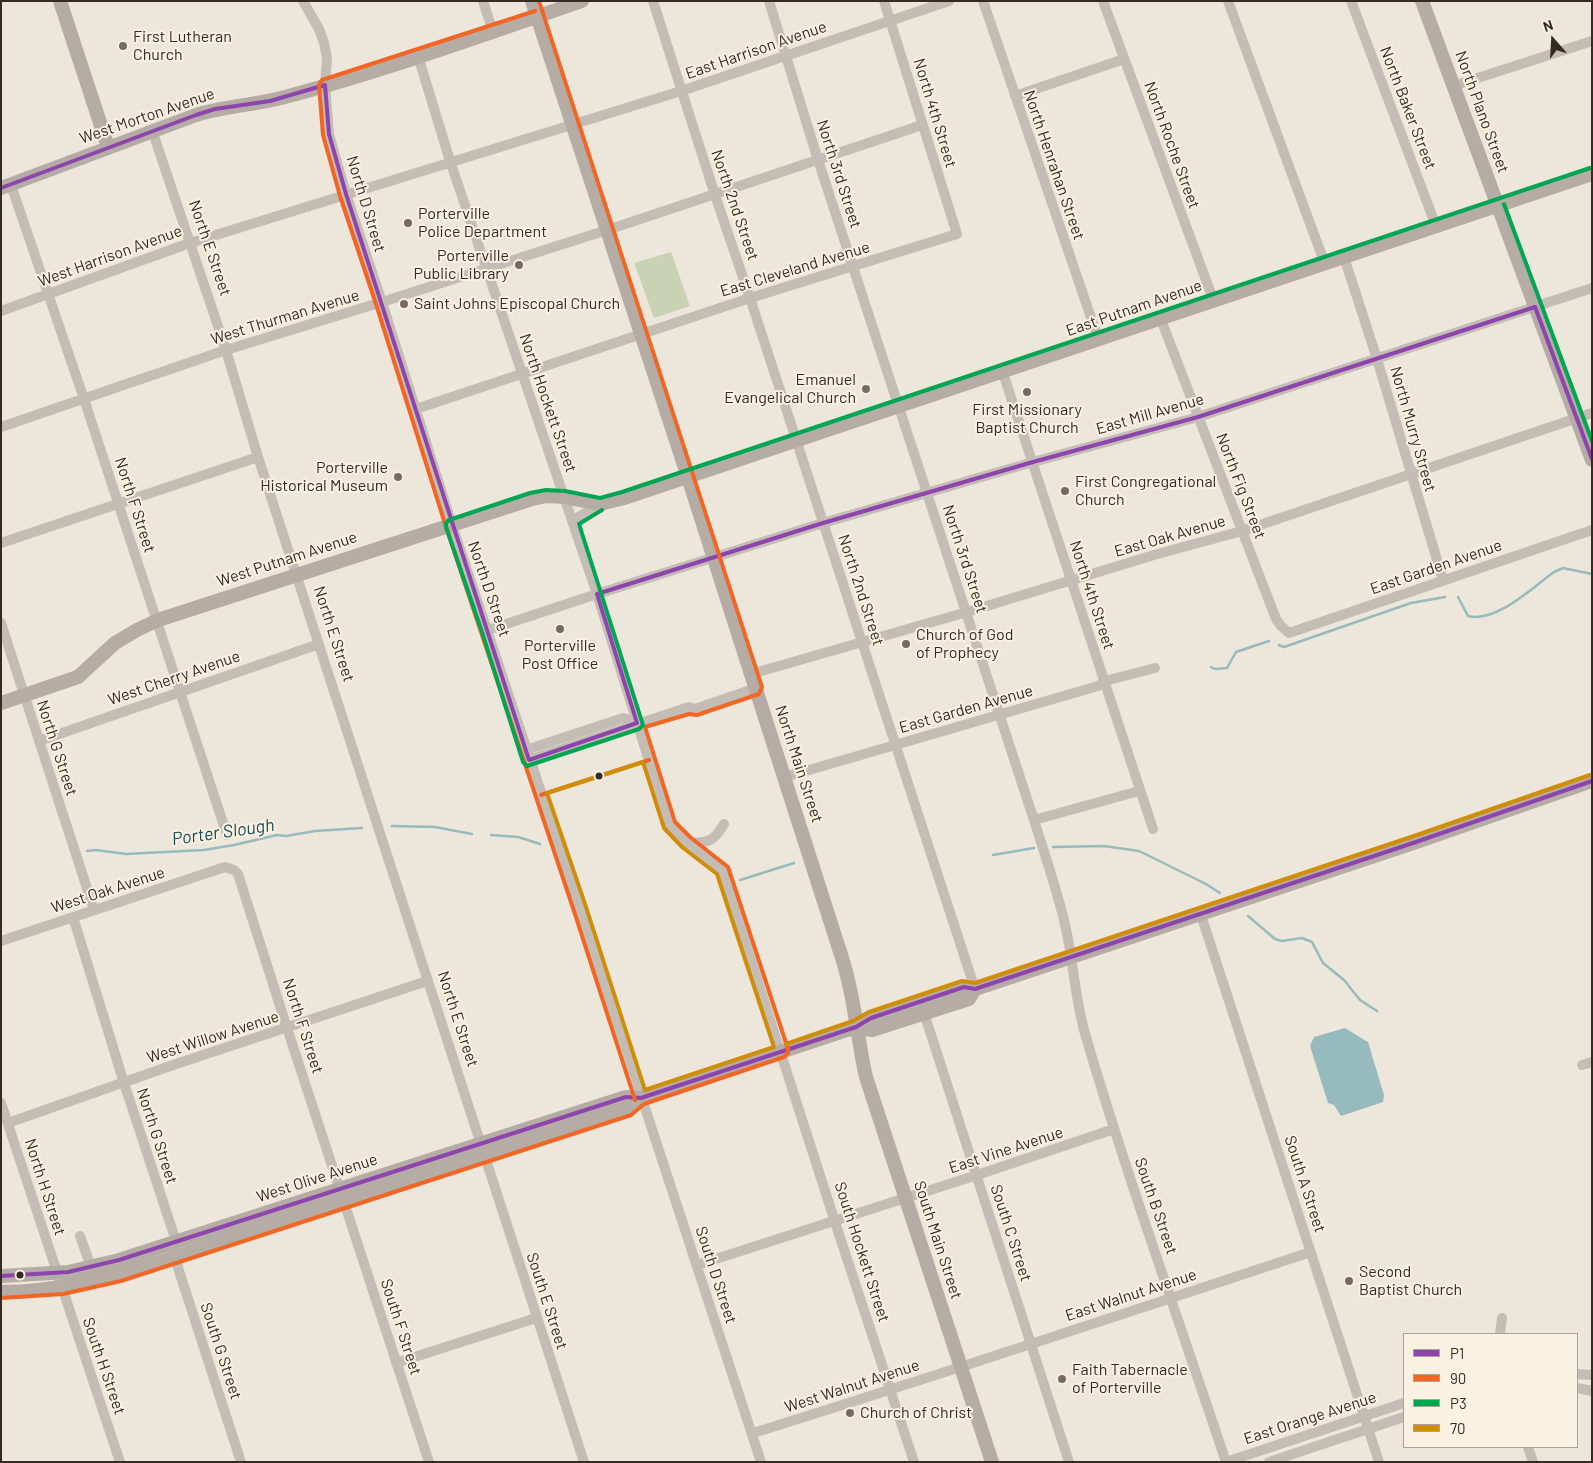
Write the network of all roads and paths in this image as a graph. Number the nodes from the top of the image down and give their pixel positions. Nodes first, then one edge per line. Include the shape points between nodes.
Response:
1 (60, 1) edge
2 (303, 1) edge
3 (483, 1) edge
4 (532, 1) edge
5 (582, 1) edge
6 (653, 1) edge
7 (769, 1) edge
8 (884, 1) edge
9 (949, 1) edge
10 (983, 1) edge
11 (1103, 1) edge
12 (1228, 1) edge
13 (1352, 1) edge
14 (1422, 1) edge
15 (537, 17) junction
16 (891, 21) junction
17 (493, 32) junction
18 (1592, 41) edge
19 (786, 55) junction
20 (418, 56) junction
21 (1124, 59) junction
22 (325, 86) junction
23 (1453, 86) junction
24 (681, 91) junction
25 (1015, 96) junction
26 (573, 124) junction
27 (922, 125) junction
28 (152, 130) junction
29 (108, 147) junction
30 (818, 160) junction
31 (450, 161) junction
32 (1592, 174) edge
33 (6, 186) edge
34 (346, 194) junction
35 (715, 195) junction
36 (1498, 206) junction
37 (1436, 226) junction
38 (607, 230) junction
39 (957, 234) joint
40 (190, 243) junction
41 (1344, 257) junction
42 (1325, 264) junction
43 (854, 267) junction
44 (486, 268) junction
45 (1592, 288) edge
46 (49, 295) junction
47 (750, 298) junction
48 (1213, 299) junction
49 (382, 302) junction
50 (1535, 307) junction
51 (1, 311) edge
52 (1160, 317) junction
53 (642, 335) junction
54 (1098, 338) junction
55 (226, 350) junction
56 (1377, 359) junction
57 (1002, 370) junction
58 (522, 374) junction
59 (84, 399) junction
60 (899, 404) junction
61 (416, 409) junction
62 (1592, 413) edge
63 (1198, 416) junction
64 (1577, 418) junction
65 (1, 427) edge
66 (797, 441) junction
67 (258, 457) junction
68 (1592, 460) edge
69 (1033, 462) junction
70 (1410, 473) junction
71 (688, 477) junction
72 (927, 494) junction
73 (564, 496) junction
74 (600, 504) junction
75 (119, 505) junction
76 (572, 522) junction
77 (823, 524) junction
78 (452, 525) junction
79 (1592, 530) edge
80 (1242, 531) junction
81 (1, 543) edge
82 (713, 557) junction
83 (297, 574) junction
84 (1070, 580) junction
85 (1443, 580) junction
86 (597, 594) junction
87 (967, 612) junction
88 (158, 620) junction
89 (1, 623) edge
90 (488, 630) junction
91 (1289, 633) joint
92 (863, 642) junction
93 (319, 644) junction
94 (1155, 668) dead end
95 (751, 674) junction
96 (1105, 681) junction
97 (756, 688) junction
98 (180, 691) junction
99 (24, 695) junction
100 (1, 703) edge
101 (1000, 714) junction
102 (637, 723) junction
103 (39, 741) junction
104 (895, 745) junction
105 (528, 755) junction
106 (785, 777) junction
107 (1592, 781) edge
108 (1139, 791) junction
109 (1034, 820) junction
110 (724, 824) dead end
111 (1153, 829) dead end
112 (227, 835) dead end
113 (687, 843) junction
114 (225, 867) joint
115 (94, 910) junction
116 (1201, 915) junction
117 (73, 917) junction
118 (1, 941) edge
119 (1072, 957) junction
120 (427, 981) junction
121 (975, 989) junction
122 (924, 1013) junction
123 (856, 1027) junction
124 (287, 1028) junction
125 (782, 1052) junction
126 (124, 1083) junction
127 (641, 1098) junction
128 (1, 1103) edge
129 (8, 1123) junction
130 (1114, 1129) junction
131 (483, 1149) junction
132 (977, 1176) junction
133 (343, 1195) junction
134 (906, 1198) junction
135 (270, 1211) junction
136 (835, 1222) junction
137 (80, 1236) dead end
138 (239, 1236) junction
139 (175, 1250) junction
140 (1311, 1252) junction
141 (697, 1265) junction
142 (91, 1268) junction
143 (1, 1276) edge
144 (60, 1280) junction
145 (1, 1292) edge
146 (1171, 1298) junction
147 (536, 1318) junction
148 (1502, 1318) dead end
149 (1500, 1333) edge
150 (1030, 1344) junction
151 (396, 1363) junction
152 (961, 1366) junction
153 (1578, 1374) edge
154 (1592, 1375) edge
155 (1578, 1388) edge
156 (891, 1390) junction
157 (1592, 1391) edge
158 (1403, 1403) edge
159 (1365, 1416) junction
160 (1403, 1417) edge
161 (1369, 1428) junction
162 (753, 1434) junction
163 (1528, 1448) edge
164 (120, 1462) edge
165 (241, 1462) edge
166 (429, 1462) edge
167 (584, 1462) edge
168 (762, 1462) edge
169 (914, 1462) edge
170 (992, 1462) edge
171 (1069, 1462) edge
172 (1226, 1462) edge
173 (1269, 1462) edge
174 (1380, 1462) edge
175 (1534, 1462) edge

1 - 29 main road
2 - 22 street, North D Street via 324,43 327,58
3 - 17 street
4 - 15 main road, North Main Street
5 - 15 main road, West Morton Avenue
6 - 24 street, North 2nd Street
7 - 19 street, North 3rd Street
8 - 16 street, North 4th Street
9 - 16 street, East Harrison Avenue
10 - 25 street, North Henrahan Street
11 - 21 street, North Roche Street
12 - 42 street
13 - 37 street, North Baker Street
14 - 23 main road, North Plano Street
15 - 17 main road, West Morton Avenue
15 - 26 main road, North Main Street
16 - 19 street, East Harrison Avenue
16 - 27 street, North 4th Street
17 - 20 main road, West Morton Avenue
18 - 23 street
19 - 24 street, East Harrison Avenue
19 - 30 street, North 3rd Street
20 - 22 main road, West Morton Avenue
20 - 31 street, North Hockett Street
21 - 25 street
21 - 48 street, North Roche Street
22 - 28 main road, West Morton Avenue via 260,103 215,110
22 - 34 street, North D Street via 329,134
23 - 36 main road, North Plano Street
24 - 26 street, East Harrison Avenue
24 - 35 street, North 2nd Street
25 - 54 street, North Henrahan Street
26 - 31 street, West Harrison Avenue
26 - 38 main road, North Main Street
27 - 30 street, West Thurman Avenue
27 - 39 street, North 4th Street
28 - 29 main road, West Morton Avenue
28 - 40 street, North E Street
29 - 33 main road, West Morton Avenue
30 - 35 street, West Thurman Avenue
30 - 43 street, North 3rd Street
31 - 34 street, West Harrison Avenue
31 - 44 street, North Hockett Street
32 - 36 main road, East Putnam Avenue
33 - 46 street, North F Street
34 - 40 street, West Harrison Avenue
34 - 49 street, North D Street
35 - 38 street, West Thurman Avenue
35 - 47 street, North 2nd Street
36 - 37 main road, East Putnam Avenue
36 - 50 main road, North Plano Street
37 - 41 main road, East Putnam Avenue
38 - 44 street, West Thurman Avenue
38 - 53 main road, North Main Street
39 - 43 street, East Cleveland Avenue
40 - 46 street, West Harrison Avenue
40 - 55 street, North E Street
41 - 42 main road, East Putnam Avenue
41 - 56 street, North Murry Street
42 - 48 main road, East Putnam Avenue
43 - 47 street, East Cleveland Avenue
43 - 60 street, North 3rd Street
44 - 49 street, West Thurman Avenue
44 - 58 street, North Hockett Street
45 - 50 street, East Mill Avenue
46 - 51 street, West Harrison Avenue
46 - 59 street, North F Street
47 - 53 street, East Cleveland Avenue
47 - 66 street, North 2nd Street
48 - 52 main road, East Putnam Avenue
49 - 55 street, West Thurman Avenue
49 - 61 street, North D Street
50 - 56 street, East Mill Avenue
50 - 64 main road, North Plano Street
52 - 54 main road, East Putnam Avenue
52 - 63 street, North Fig Street
53 - 58 street, East Cleveland Avenue
53 - 71 main road, North Main Street
54 - 57 main road, East Putnam Avenue
55 - 59 street, West Thurman Avenue
55 - 67 street, North E Street
56 - 63 street, East Mill Avenue
56 - 70 street, North Murry Street
57 - 60 main road, East Putnam Avenue
57 - 69 street, North 4th Street
58 - 61 street, East Cleveland Avenue
58 - 73 street, North Hockett Street
59 - 65 street, West Thurman Avenue
59 - 75 street, North F Street
60 - 66 main road, East Putnam Avenue
60 - 72 street, North 3rd Street
61 - 78 street, North D Street
62 - 64 street, East Oak Avenue
63 - 69 street, East Mill Avenue
63 - 80 street, North Fig Street
64 - 68 main road, North Plano Street
64 - 70 street, East Oak Avenue
66 - 71 main road, East Putnam Avenue
66 - 77 street, North 2nd Street
67 - 75 street
67 - 83 street, North E Street
69 - 72 street, East Mill Avenue
69 - 84 street, North 4th Street
70 - 80 street, East Oak Avenue
70 - 85 street, North Murry Street
71 - 74 main road, West Putnam Avenue
71 - 82 main road, North Main Street
72 - 77 street, East Mill Avenue
72 - 87 street, North 3rd Street
73 - 74 main road, West Putnam Avenue
73 - 76 street, North Hockett Street
73 - 78 main road, West Putnam Avenue via 532,499
74 - 76 street, West Putnam Avenue
75 - 81 street
75 - 88 street, North F Street
76 - 86 street, North Hockett Street
77 - 82 street, East Mill Avenue
77 - 92 street, North 2nd Street
78 - 83 main road, West Putnam Avenue
78 - 90 street, North D Street
79 - 85 street, East Garden Avenue
80 - 84 street, East Oak Avenue
80 - 91 street, North Fig Street via 1276,619
82 - 86 street, East Mill Avenue
82 - 95 main road, North Main Street
83 - 88 main road, West Putnam Avenue
83 - 93 street, North E Street
84 - 87 street, East Oak Avenue
84 - 96 street, North 4th Street
85 - 91 street, East Garden Avenue
86 - 90 street, East Mill Avenue
86 - 102 street, North Hockett Street
87 - 92 street, East Oak Avenue
87 - 101 street, North 3rd Street
88 - 98 street, North F Street
88 - 99 main road, West Putnam Avenue via 115,644 78,677
89 - 99 street, North G Street
90 - 105 street, North D Street
92 - 95 street, East Oak Avenue
92 - 104 street, North 2nd Street
93 - 98 street, West Cherry Avenue
93 - 120 street, North E Street
94 - 96 street, East Garden Avenue
95 - 97 main road, North Main Street
96 - 101 street, East Garden Avenue via 1098,686
96 - 108 street, North 4th Street
97 - 102 street via 695,709 689,707
97 - 106 main road, North Main Street
98 - 103 street, West Cherry Avenue
98 - 112 street, North F Street
99 - 100 main road, West Putnam Avenue
99 - 103 street, North G Street
101 - 104 street, East Garden Avenue
101 - 109 street, North 3rd Street
102 - 105 street
102 - 113 street, North Hockett Street via 669,825
103 - 115 street, North G Street
104 - 106 street, East Garden Avenue
104 - 121 street, North 2nd Street
105 - 127 street, North D Street
106 - 123 main road, North Main Street via 850,982
107 - 116 main road
108 - 109 street
108 - 111 street, North 4th Street
109 - 119 street, North 3rd Street
110 - 113 street via 709,841
113 - 125 street, North Hockett Street via 722,870
114 - 115 street, West Oak Avenue
114 - 124 street, North F Street via 238,874
115 - 117 street, West Oak Avenue
116 - 119 main road
116 - 140 street, South A Street
117 - 118 street, West Oak Avenue
117 - 126 street, North G Street
119 - 121 main road
119 - 130 street, South B Street via 1085,1034
120 - 124 street, West Willow Avenue
120 - 131 street, North E Street
121 - 122 main road via 969,999
121 - 123 main road via 964,987 871,1018
122 - 123 main road via 872,1030
122 - 132 street, South C Street
123 - 125 main road, West Olive Avenue
123 - 134 main road, South Main Street via 866,1077
124 - 126 street, West Willow Avenue
124 - 133 street, North F Street
125 - 127 main road, West Olive Avenue
125 - 136 street, South Hockett Street
126 - 129 street, West Willow Avenue
126 - 139 street, North G Street via 174,1235
127 - 131 main road, West Olive Avenue via 626,1097
127 - 141 street, South D Street
128 - 129 street, North H Street
129 - 144 street, North H Street
130 - 132 street, East Vine Avenue
130 - 146 street, South B Street
131 - 133 main road, West Olive Avenue
131 - 147 street, South E Street
132 - 134 street, East Vine Avenue
132 - 150 street, South C Street
133 - 135 main road, West Olive Avenue
133 - 138 main road, West Olive Avenue
133 - 151 street, South F Street
134 - 136 street, East Vine Avenue
134 - 152 main road, South Main Street
135 - 138 main road via 269,1218 252,1224
135 - 139 main road, West Olive Avenue
136 - 141 street, East Vine Avenue
136 - 156 street, South Hockett Street
137 - 142 street
138 - 139 main road, West Olive Avenue
139 - 142 main road, West Olive Avenue
139 - 144 main road, West Olive Avenue via 107,1278
139 - 165 street, South G Street
140 - 146 street, East Walnut Avenue
140 - 159 street, South A Street
141 - 162 street, South D Street
142 - 144 main road, West Olive Avenue
143 - 144 main road, West Olive Avenue
144 - 145 main road, West Olive Avenue
144 - 164 street, South H Street
146 - 150 street, East Walnut Avenue
146 - 172 street, South B Street
147 - 151 street
147 - 167 street, South E Street
148 - 149 street
150 - 152 street, East Walnut Avenue
150 - 171 street, South C Street
151 - 166 street, South F Street
152 - 156 street, West Walnut Avenue
152 - 170 main road, South Main Street
153 - 154 street
155 - 157 street
156 - 162 street, West Walnut Avenue
156 - 169 street, South Hockett Street
158 - 159 street, East Orange Avenue
159 - 161 street, South A Street
159 - 172 street, East Orange Avenue
160 - 161 street, East Orange Avenue
161 - 173 street, East Orange Avenue
161 - 174 street, South A Street
162 - 168 street, South D Street
163 - 175 street

